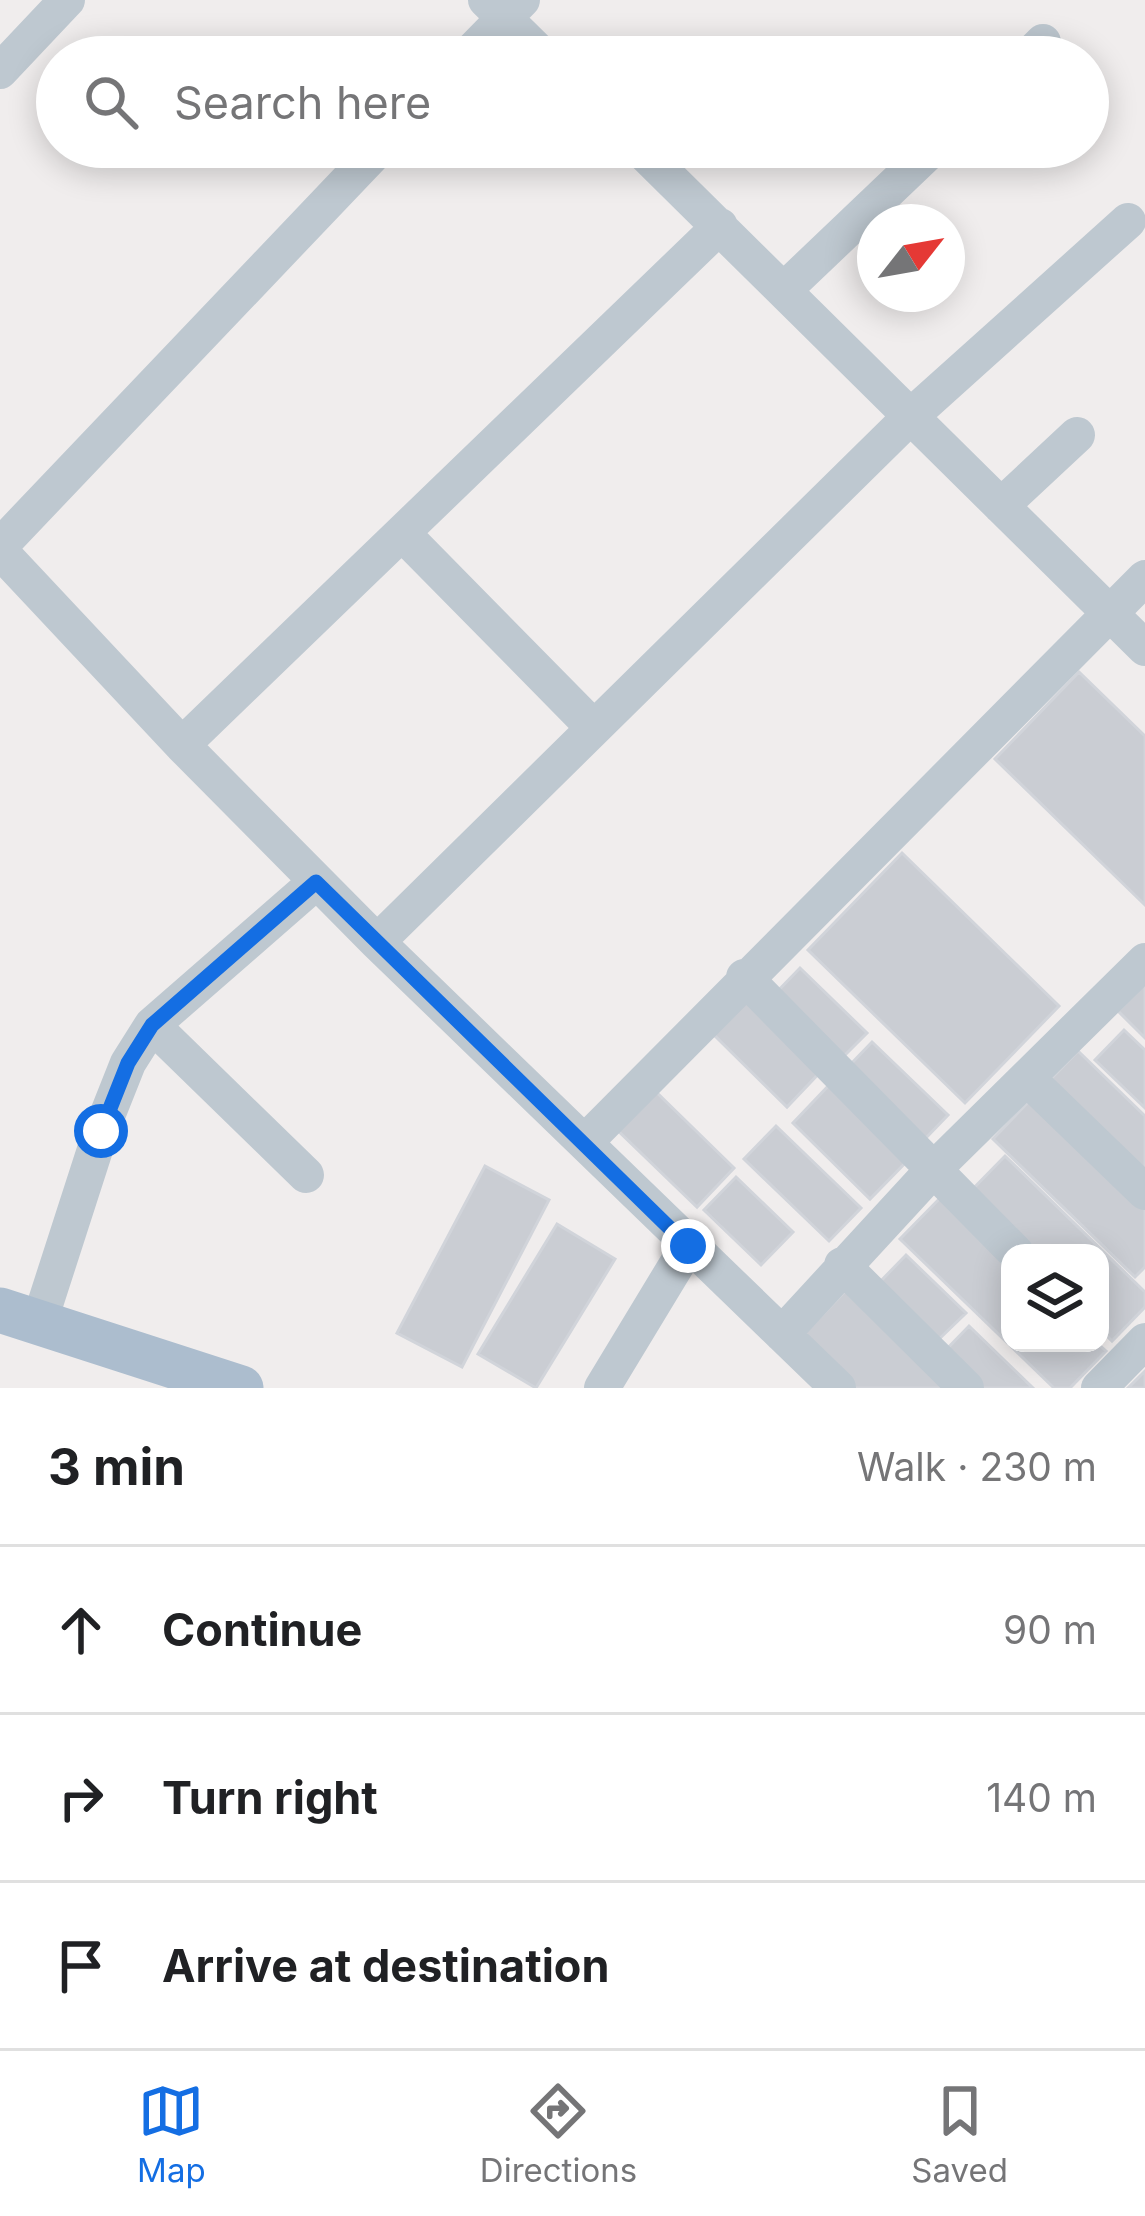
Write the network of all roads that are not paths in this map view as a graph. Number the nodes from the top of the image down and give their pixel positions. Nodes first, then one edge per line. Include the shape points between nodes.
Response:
1 (67, 0) edge
2 (504, 6) edge
3 (482, 36) edge
4 (528, 36) edge
5 (0, 71) edge
6 (360, 168) edge
7 (660, 168) edge
8 (912, 168) edge
9 (1127, 221) dead end
10 (720, 226) junction
11 (784, 290) junction
12 (911, 416) junction
13 (1077, 435) dead end
14 (1001, 506) junction
15 (401, 532) junction
16 (0, 548) edge
17 (1145, 578) edge
18 (1109, 613) junction
19 (1145, 648) edge
20 (594, 728) junction
21 (182, 745) junction
22 (316, 882) junction
23 (376, 943) junction
24 (1145, 961) edge
25 (744, 977) junction
26 (152, 1025) junction
27 (1027, 1078) junction
28 (585, 1142) junction
29 (932, 1171) junction
30 (306, 1175) dead end
31 (1145, 1192) edge
32 (1007, 1244) edge
33 (688, 1246) junction
34 (842, 1265) junction
35 (13, 1324) edge
36 (782, 1334) junction
37 (1123, 1346) edge
38 (148, 1388) edge
39 (241, 1388) edge
40 (602, 1388) edge
41 (838, 1388) edge
42 (966, 1388) edge
43 (1099, 1388) edge

1 - 5 street
2 - 3 street
2 - 4 street
6 - 16 street
7 - 10 street
8 - 11 street
9 - 12 street
10 - 11 street
10 - 15 street
11 - 12 street
12 - 14 street
12 - 20 street
13 - 14 street
14 - 18 street
15 - 20 street
15 - 21 street
16 - 21 street
17 - 18 street
18 - 19 street
18 - 25 street
20 - 23 street
21 - 22 street
22 - 23 street
22 - 26 street
23 - 28 street
24 - 27 street
25 - 28 street
25 - 29 street
26 - 30 street
26 - 35 street
27 - 29 street
27 - 31 street
28 - 33 street
29 - 32 street
29 - 34 street
33 - 36 street
33 - 40 street
34 - 36 street
34 - 42 street
35 - 38 main road
35 - 39 main road
36 - 41 street
37 - 43 street

